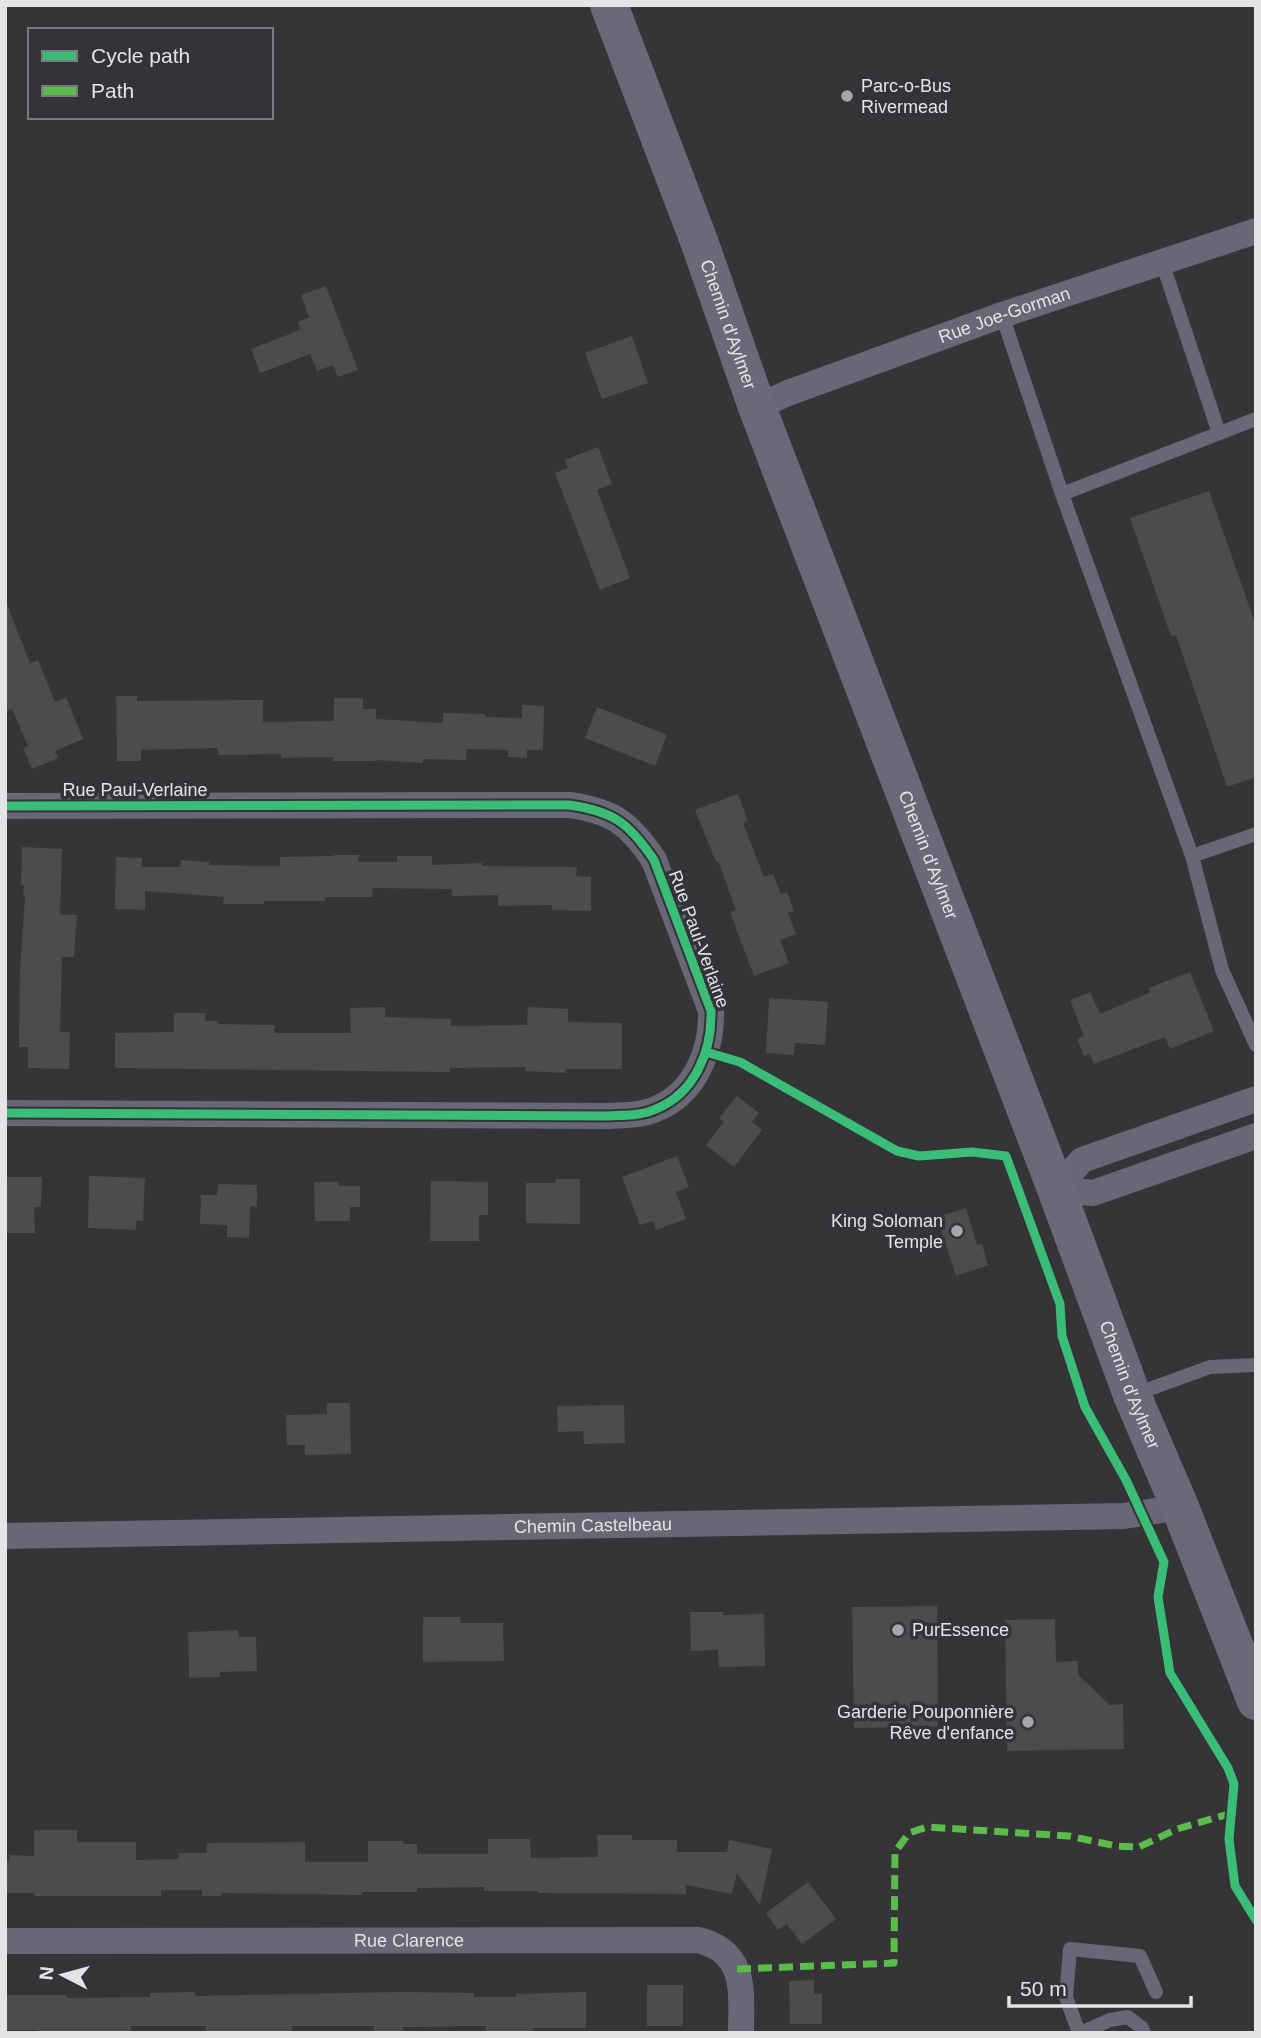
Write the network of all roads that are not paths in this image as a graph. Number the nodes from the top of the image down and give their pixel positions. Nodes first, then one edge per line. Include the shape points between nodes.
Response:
1 (608, 5) edge
2 (1256, 231) edge
3 (1161, 262) junction
4 (1003, 315) junction
5 (757, 407) junction
6 (1256, 419) edge
7 (1219, 433) junction
8 (1062, 494) junction
9 (5, 806) edge
10 (1256, 834) edge
11 (1192, 856) junction
12 (1256, 1045) edge
13 (1256, 1099) edge
14 (5, 1113) edge
15 (1256, 1136) edge
16 (1056, 1189) junction
17 (1256, 1365) edge
18 (1132, 1395) junction
19 (1180, 1507) junction
20 (5, 1536) edge
21 (1256, 1701) edge
22 (5, 1941) edge
23 (1156, 1992) dead end
24 (741, 2033) edge
25 (1080, 2033) edge
26 (1144, 2033) edge

1 - 5 main road, Chemin d'Aylmer
2 - 3 street, Rue Joe-Gorman
3 - 4 street, Rue Joe-Gorman
3 - 7 lane
4 - 5 street, Rue Joe-Gorman
4 - 8 lane
5 - 16 main road, Chemin d'Aylmer
6 - 7 lane
7 - 8 lane
8 - 11 lane
9 - 14 street, Rue Paul-Verlaine via 569,805 610,814 642,842 654,860 711,1011 712,1031 698,1071 687,1085 655,1110 636,1114
10 - 11 lane
11 - 12 lane via 1222,970
13 - 16 street via 1082,1160
15 - 16 street via 1093,1193
16 - 18 main road, Chemin d'Aylmer
17 - 18 lane via 1210,1367
18 - 19 main road, Chemin d'Aylmer
19 - 20 street, Chemin Castelbeau via 1124,1516
19 - 21 main road, Chemin d'Aylmer
22 - 24 street, Rue Clarence via 698,1940 721,1949 737,1969
23 - 25 lane via 1140,1956 1070,1949 1066,1997
25 - 26 lane via 1128,2017

